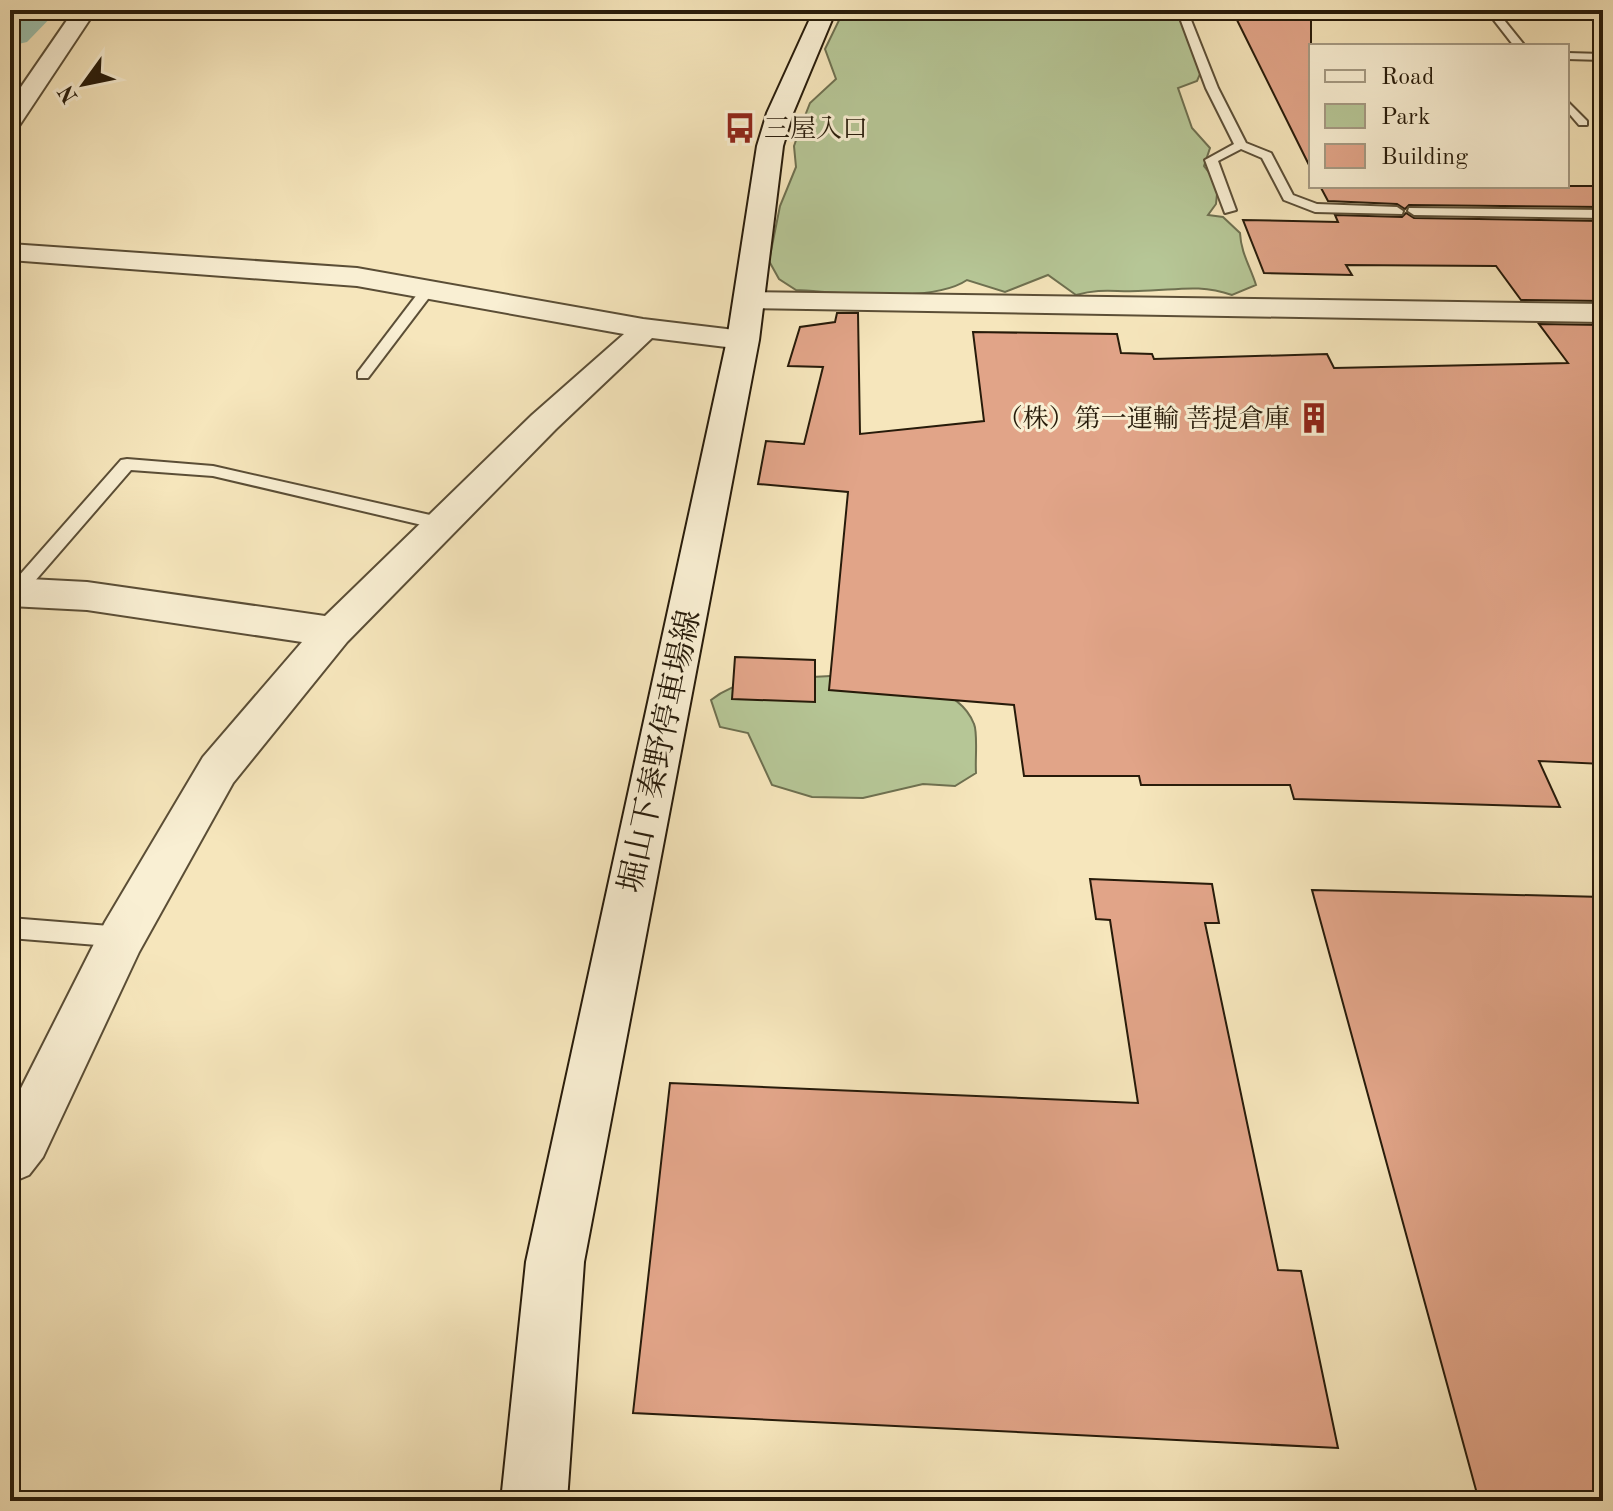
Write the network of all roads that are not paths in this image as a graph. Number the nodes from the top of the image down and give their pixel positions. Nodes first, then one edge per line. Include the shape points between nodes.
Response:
1 (85, 10) edge
2 (825, 10) edge
3 (1182, 10) edge
4 (1491, 10) edge
5 (1518, 44) edge
6 (1569, 56) edge
7 (1603, 57) edge
8 (1569, 106) edge
9 (10, 121) edge
10 (1583, 123) dead end
11 (1241, 145) junction
12 (1230, 210) dead end
13 (1397, 211) dead end
14 (1414, 211) dead end
15 (1603, 214) edge
16 (10, 252) edge
17 (427, 291) junction
18 (1603, 313) edge
19 (746, 320) junction
20 (643, 328) junction
21 (363, 375) dead end
22 (439, 523) junction
23 (13, 592) edge
24 (333, 632) junction
25 (10, 928) edge
26 (122, 937) junction
27 (10, 1156) edge
28 (534, 1501) edge

1 - 9 street
2 - 19 main road, 堀山下秦野停車場線 via 770,146
3 - 11 lane
4 - 5 lane
6 - 7 lane
8 - 10 lane
11 - 12 lane via 1211,160
11 - 13 lane via 1267,156 1288,197 1301,205
14 - 15 lane
16 - 17 street via 357,277
17 - 20 street
17 - 21 lane
18 - 19 main road
19 - 20 street
19 - 28 main road, 堀山下秦野停車場線 via 555,1262
20 - 22 street
22 - 23 lane via 213,471 127,464
22 - 24 street
23 - 24 street via 87,596
24 - 26 street via 218,770
25 - 26 lane
26 - 27 street via 24,1138

